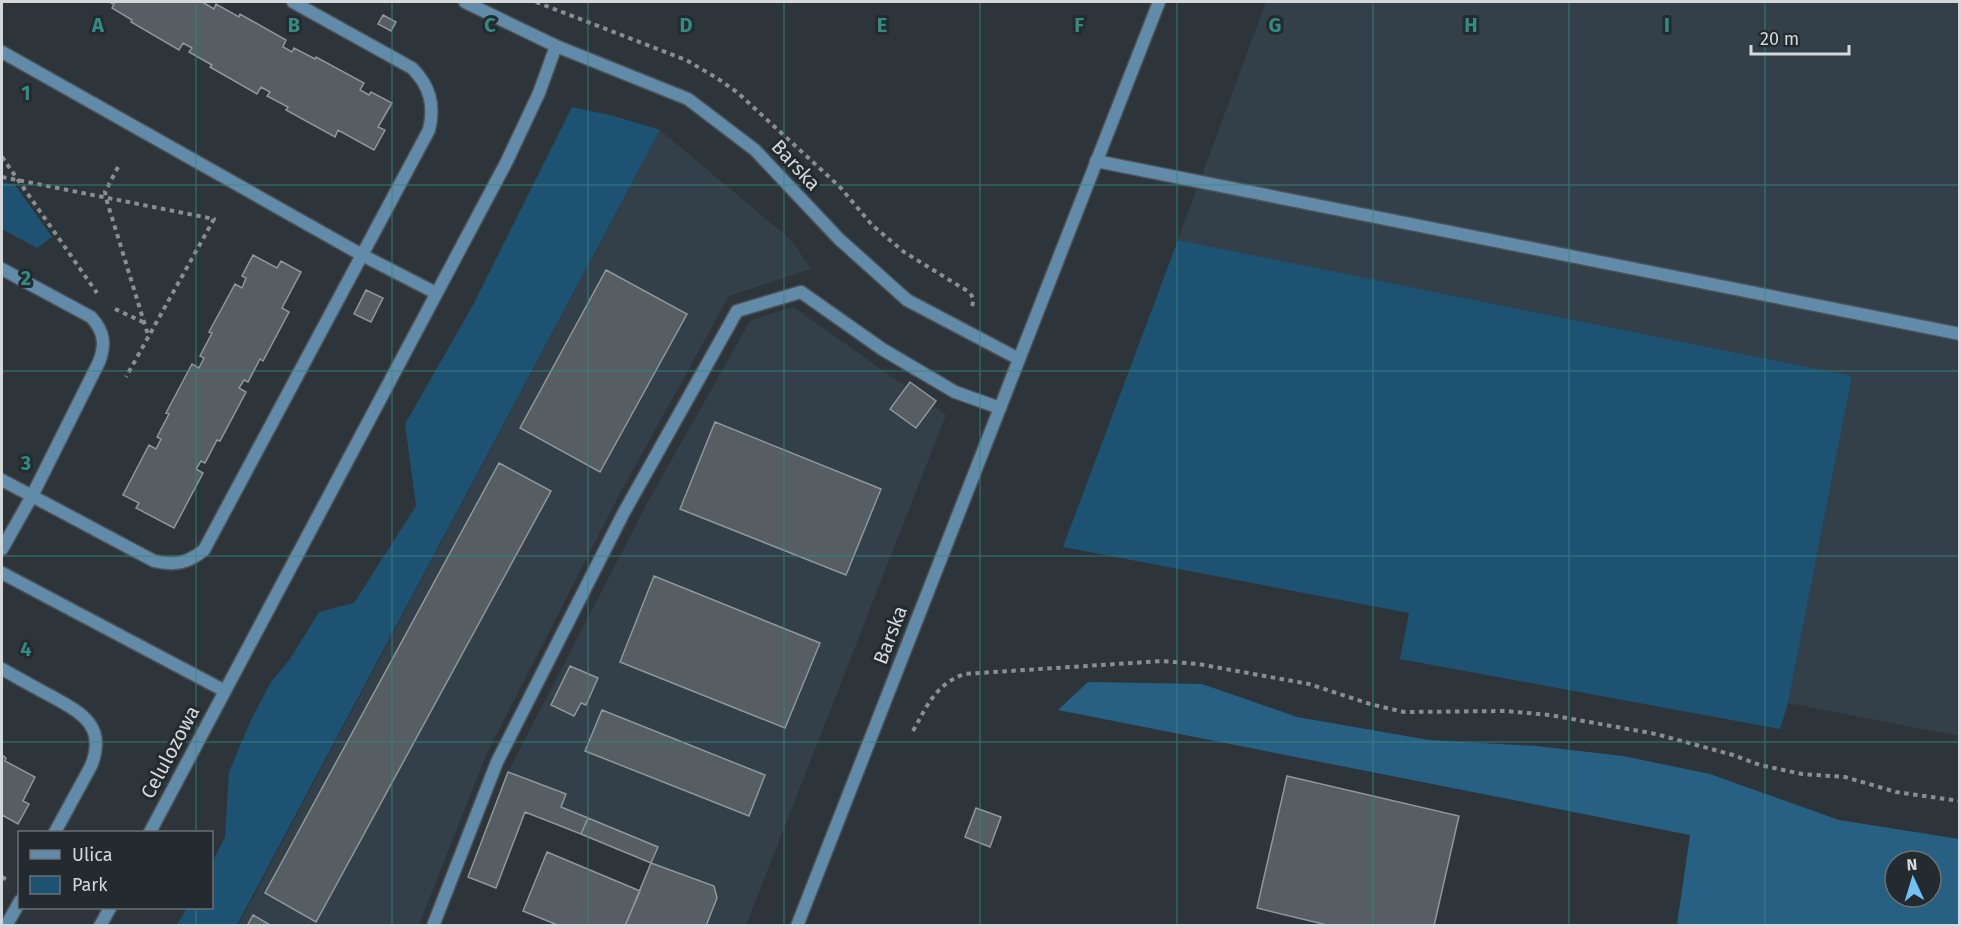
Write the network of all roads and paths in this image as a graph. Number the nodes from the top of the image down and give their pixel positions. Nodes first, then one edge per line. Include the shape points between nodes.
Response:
1 (293, 2) edge
2 (465, 2) edge
3 (1159, 2) edge
4 (556, 46) junction
5 (2, 52) edge
6 (2, 157) edge
7 (1096, 161) junction
8 (118, 166) dead end
9 (2, 177) edge
10 (18, 180) junction
11 (106, 198) junction
12 (362, 255) junction
13 (2, 269) edge
14 (436, 293) junction
15 (102, 301) dead end
16 (108, 306) dead end
17 (145, 323) junction
18 (1959, 334) edge
19 (149, 336) junction
20 (1019, 359) junction
21 (126, 377) dead end
22 (1000, 408) junction
23 (2, 480) edge
24 (32, 496) junction
25 (2, 549) edge
26 (2, 573) edge
27 (2, 669) edge
28 (225, 691) junction
29 (913, 731) dead end
30 (1959, 801) edge
31 (57, 831) edge
32 (151, 831) edge
33 (2, 877) edge
34 (9, 881) dead end
35 (18, 905) edge
36 (109, 909) edge
37 (6, 926) edge
38 (100, 926) edge
39 (433, 926) edge
40 (797, 926) edge

1 - 12 street via 412,68 428,89 432,105 429,130
2 - 4 street
3 - 7 street, Barska
4 - 14 street, Celulozowa via 507,161
4 - 20 street, Barska via 688,99 755,150 838,239 907,300
5 - 12 street
6 - 10 path
7 - 18 street
7 - 20 street, Barska
8 - 11 path via 105,192
9 - 10 path
10 - 11 path
10 - 15 path
11 - 17 path
11 - 19 path via 214,219
12 - 14 street
12 - 24 street via 204,550 194,558 183,564 154,561
13 - 24 street via 91,317 104,343 99,362
14 - 28 street, Celulozowa
16 - 17 path
17 - 19 path
19 - 21 path
20 - 22 street, Barska
22 - 39 street via 955,392 882,349 801,292 737,311 623,514 497,762
22 - 40 street, Barska
23 - 24 street
24 - 25 street
26 - 28 street
27 - 31 street via 75,709 87,719 96,737 91,766
28 - 32 street, Celulozowa
29 - 30 path via 933,694 964,674 1162,661 1309,684 1404,712 1505,711 1550,715 1656,734 1802,774 1845,777 1896,792
33 - 34 path
35 - 37 street
36 - 38 street

